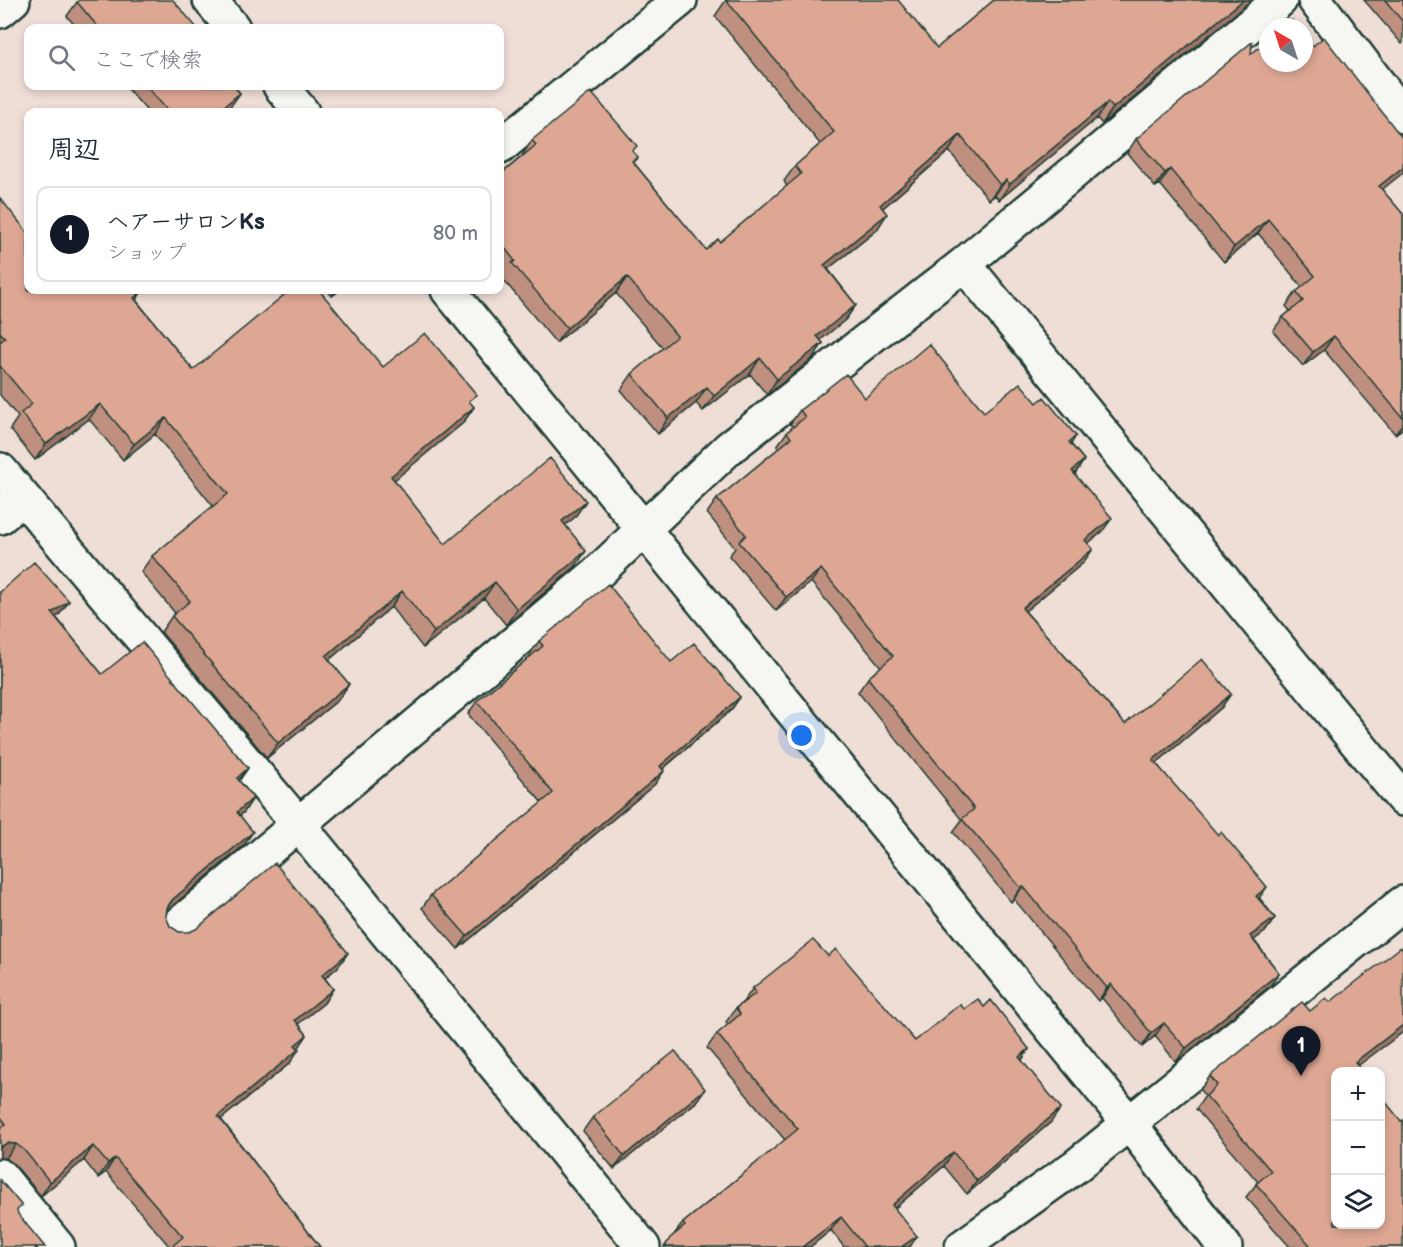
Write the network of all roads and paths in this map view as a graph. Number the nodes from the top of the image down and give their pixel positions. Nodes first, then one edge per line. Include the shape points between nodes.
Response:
1 (13, 0) edge
2 (210, 0) edge
3 (681, 0) edge
4 (1280, 0) edge
5 (1315, 0) edge
6 (0, 11) edge
7 (230, 24) edge
8 (283, 90) edge
9 (299, 108) edge
10 (1403, 116) edge
11 (504, 144) edge
12 (964, 264) junction
13 (451, 294) edge
14 (0, 470) edge
15 (11, 508) edge
16 (645, 528) junction
17 (1403, 799) edge
18 (298, 824) junction
19 (1403, 903) edge
20 (175, 928) edge
21 (1129, 1123) junction
22 (0, 1176) edge
23 (58, 1247) edge
24 (643, 1247) edge
25 (962, 1247) edge
26 (1225, 1247) edge

1 - 6 street
2 - 7 street
3 - 11 street
4 - 12 street
5 - 10 street
8 - 9 street
12 - 16 street via 729,448
12 - 17 street
13 - 16 street
14 - 15 street
15 - 18 street
16 - 18 street via 594,576
16 - 21 street
18 - 20 street
18 - 24 street
19 - 21 street
21 - 25 street
21 - 26 street
22 - 23 street

